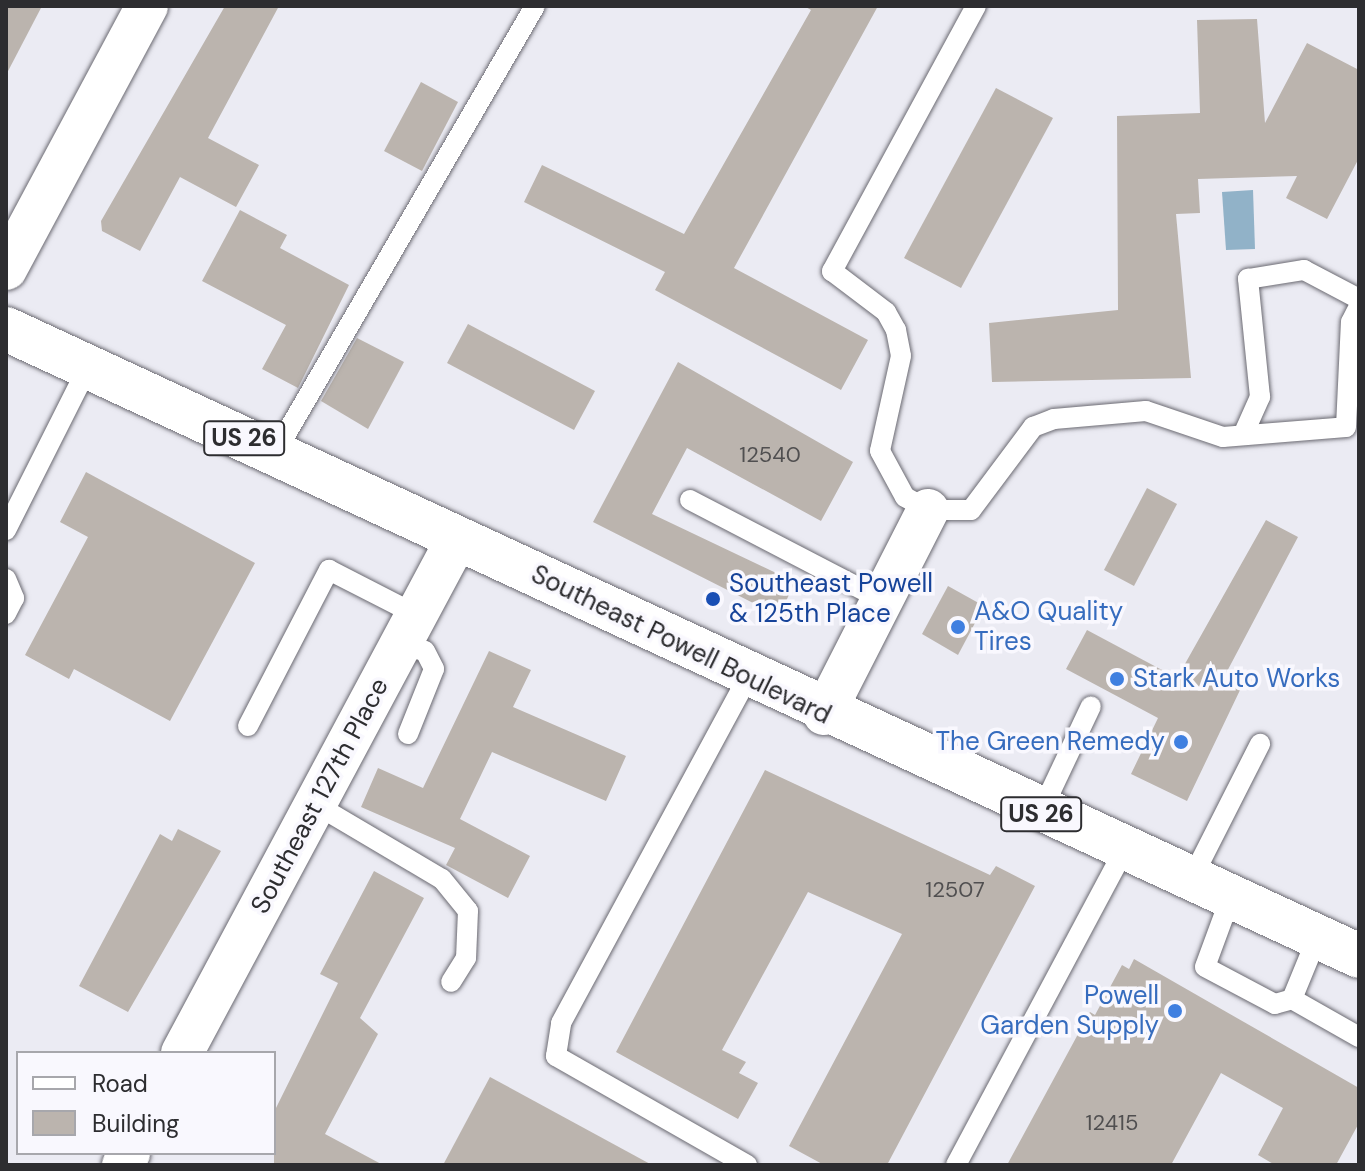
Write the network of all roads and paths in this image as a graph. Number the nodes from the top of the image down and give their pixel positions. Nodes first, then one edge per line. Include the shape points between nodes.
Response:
1 (147, 6) edge
2 (535, 6) edge
3 (976, 6) edge
4 (6, 269) edge
5 (1359, 299) edge
6 (1359, 306) edge
7 (6, 329) edge
8 (88, 367) junction
9 (1243, 435) junction
10 (275, 453) junction
11 (690, 500) dead end
12 (928, 510) junction
13 (6, 530) edge
14 (457, 539) junction
15 (6, 579) edge
16 (882, 600) junction
17 (6, 614) edge
18 (408, 630) junction
19 (748, 677) junction
20 (1091, 706) dead end
21 (824, 714) junction
22 (248, 726) dead end
23 (408, 734) dead end
24 (1260, 744) dead end
25 (315, 804) junction
26 (1040, 814) junction
27 (1124, 851) junction
28 (1190, 882) junction
29 (1230, 899) junction
30 (1317, 938) junction
31 (1359, 956) edge
32 (451, 982) dead end
33 (1292, 999) junction
34 (1359, 1037) edge
35 (183, 1051) edge
36 (747, 1165) edge
37 (956, 1165) edge

1 - 4 street
2 - 10 lane
3 - 12 lane via 832,271 886,312 896,330 901,356 880,451 905,497
5 - 9 lane via 1304,270 1248,279 1260,397
6 - 9 lane via 1351,322 1346,427
7 - 8 main road, Southeast Powell Boulevard / US 26
8 - 10 main road, Southeast Powell Boulevard / US 26
8 - 13 lane
9 - 12 lane via 1206,434 1146,411 1054,419 1033,427 971,510
10 - 14 main road, Southeast Powell Boulevard / US 26
11 - 16 lane
12 - 16 street
14 - 18 street, Southeast 127th Place
14 - 19 main road, Southeast Powell Boulevard / US 26
15 - 17 lane via 14,598
16 - 21 street
18 - 22 lane via 329,570
18 - 23 lane via 434,669
18 - 25 street, Southeast 127th Place
19 - 21 main road, Southeast Powell Boulevard / US 26
19 - 36 lane via 561,1023 556,1056
20 - 26 lane
21 - 26 main road, Southeast Powell Boulevard / US 26
24 - 28 lane
25 - 32 lane via 442,879 468,911 466,958
25 - 35 street, Southeast 127th Place
26 - 27 main road, Southeast Powell Boulevard / US 26
27 - 28 main road, Southeast Powell Boulevard / US 26
27 - 37 lane
28 - 29 main road, Southeast Powell Boulevard / US 26
29 - 30 main road, Southeast Powell Boulevard / US 26
29 - 33 lane via 1205,967 1275,1004
30 - 31 main road, Southeast Powell Boulevard / US 26
30 - 33 lane
33 - 34 lane

